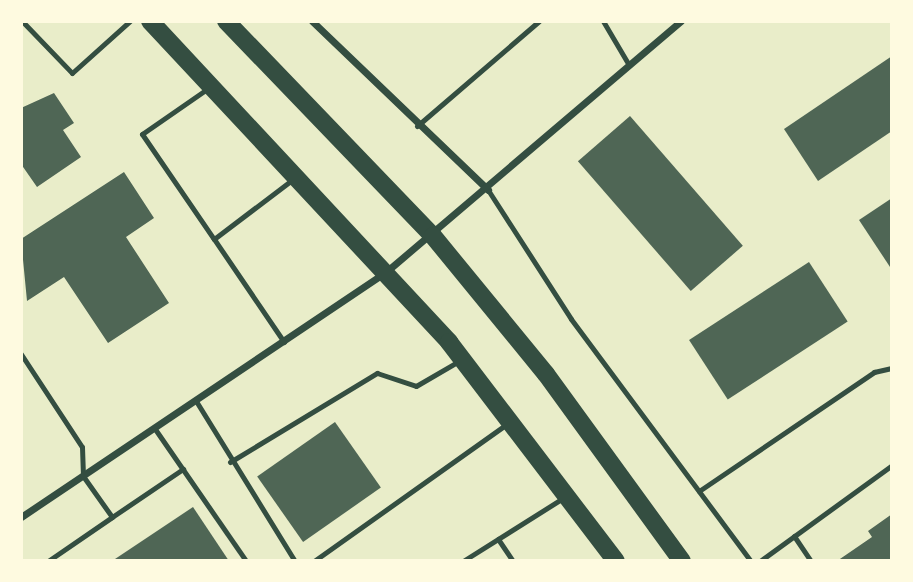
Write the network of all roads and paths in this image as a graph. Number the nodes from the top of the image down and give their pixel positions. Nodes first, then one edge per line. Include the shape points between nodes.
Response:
1 (22, 21) edge
2 (130, 21) edge
3 (150, 21) edge
4 (226, 21) edge
5 (312, 21) edge
6 (539, 21) edge
7 (603, 21) edge
8 (681, 21) edge
9 (629, 65) junction
10 (212, 85) junction
11 (416, 126) junction
12 (298, 175) junction
13 (488, 190) junction
14 (433, 236) junction
15 (214, 239) junction
16 (387, 271) junction
17 (284, 342) junction
18 (21, 354) edge
19 (462, 358) junction
20 (892, 368) edge
21 (196, 401) junction
22 (513, 420) junction
23 (155, 429) junction
24 (230, 462) junction
25 (892, 465) edge
26 (183, 469) junction
27 (83, 476) junction
28 (699, 491) junction
29 (569, 495) junction
30 (21, 517) edge
31 (112, 517) junction
32 (794, 536) junction
33 (498, 539) junction
34 (48, 561) edge
35 (246, 561) edge
36 (295, 561) edge
37 (314, 561) edge
38 (463, 561) edge
39 (513, 561) edge
40 (615, 561) edge
41 (682, 561) edge
42 (751, 561) edge
43 (760, 561) edge
44 (811, 561) edge

1 - 2 lane via 72,73
3 - 10 main road
4 - 14 main road
5 - 11 street
6 - 11 lane
7 - 9 lane
8 - 9 street
9 - 13 street
10 - 12 main road
10 - 15 lane via 142,134
11 - 13 street
12 - 15 lane
12 - 16 main road
13 - 14 street
13 - 28 lane via 571,319
14 - 16 street
14 - 41 main road via 545,374
15 - 17 lane
16 - 17 street
16 - 19 main road
17 - 21 street
18 - 27 lane via 82,447
19 - 22 main road
19 - 24 lane via 416,386 377,373
20 - 28 lane via 874,372
21 - 23 street
21 - 24 lane
22 - 29 main road
22 - 37 lane
23 - 26 lane
23 - 27 street
24 - 36 lane
25 - 32 lane
26 - 31 lane
26 - 35 lane
27 - 30 street
27 - 31 lane
28 - 42 lane
29 - 33 lane
29 - 40 main road
31 - 34 lane
32 - 43 lane
32 - 44 lane
33 - 38 lane
33 - 39 lane

